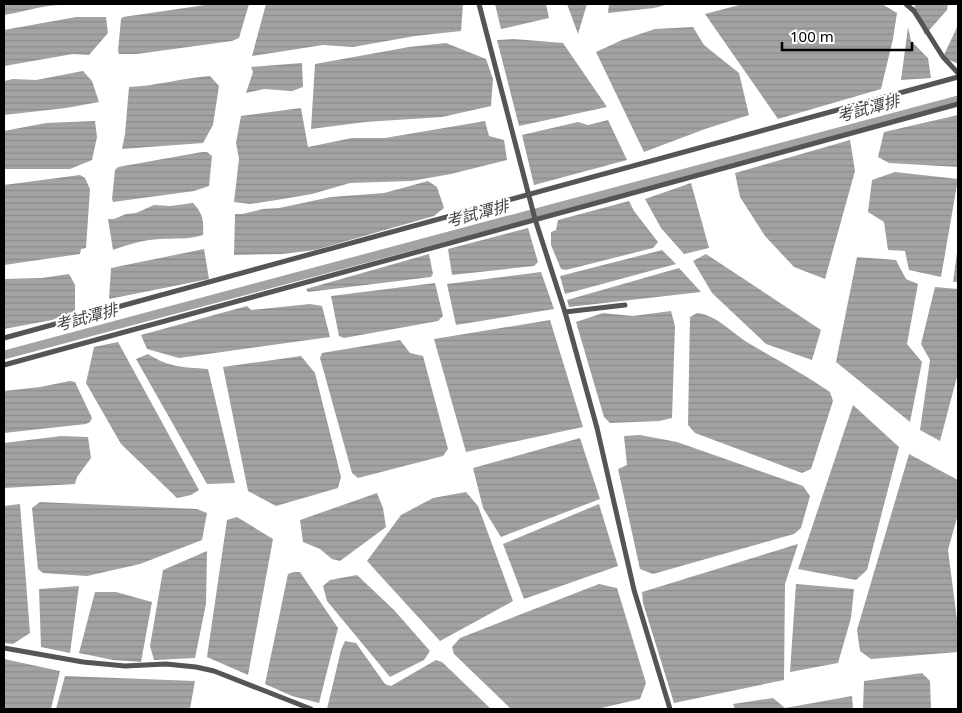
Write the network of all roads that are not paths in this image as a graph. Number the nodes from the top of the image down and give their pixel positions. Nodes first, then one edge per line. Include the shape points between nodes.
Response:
1 (479, 4) edge
2 (906, 4) edge
3 (958, 73) edge
4 (958, 77) edge
5 (958, 104) edge
6 (529, 196) junction
7 (534, 217) junction
8 (625, 305) dead end
9 (565, 312) junction
10 (4, 338) edge
11 (4, 365) edge
12 (4, 648) edge
13 (311, 709) edge
14 (670, 709) edge

1 - 6 lane
2 - 3 lane
4 - 6 lane
5 - 7 lane
6 - 7 lane
6 - 10 lane
7 - 9 lane
7 - 11 lane
8 - 9 lane
9 - 14 lane via 597,428 634,590
12 - 13 lane via 83,662 196,667

